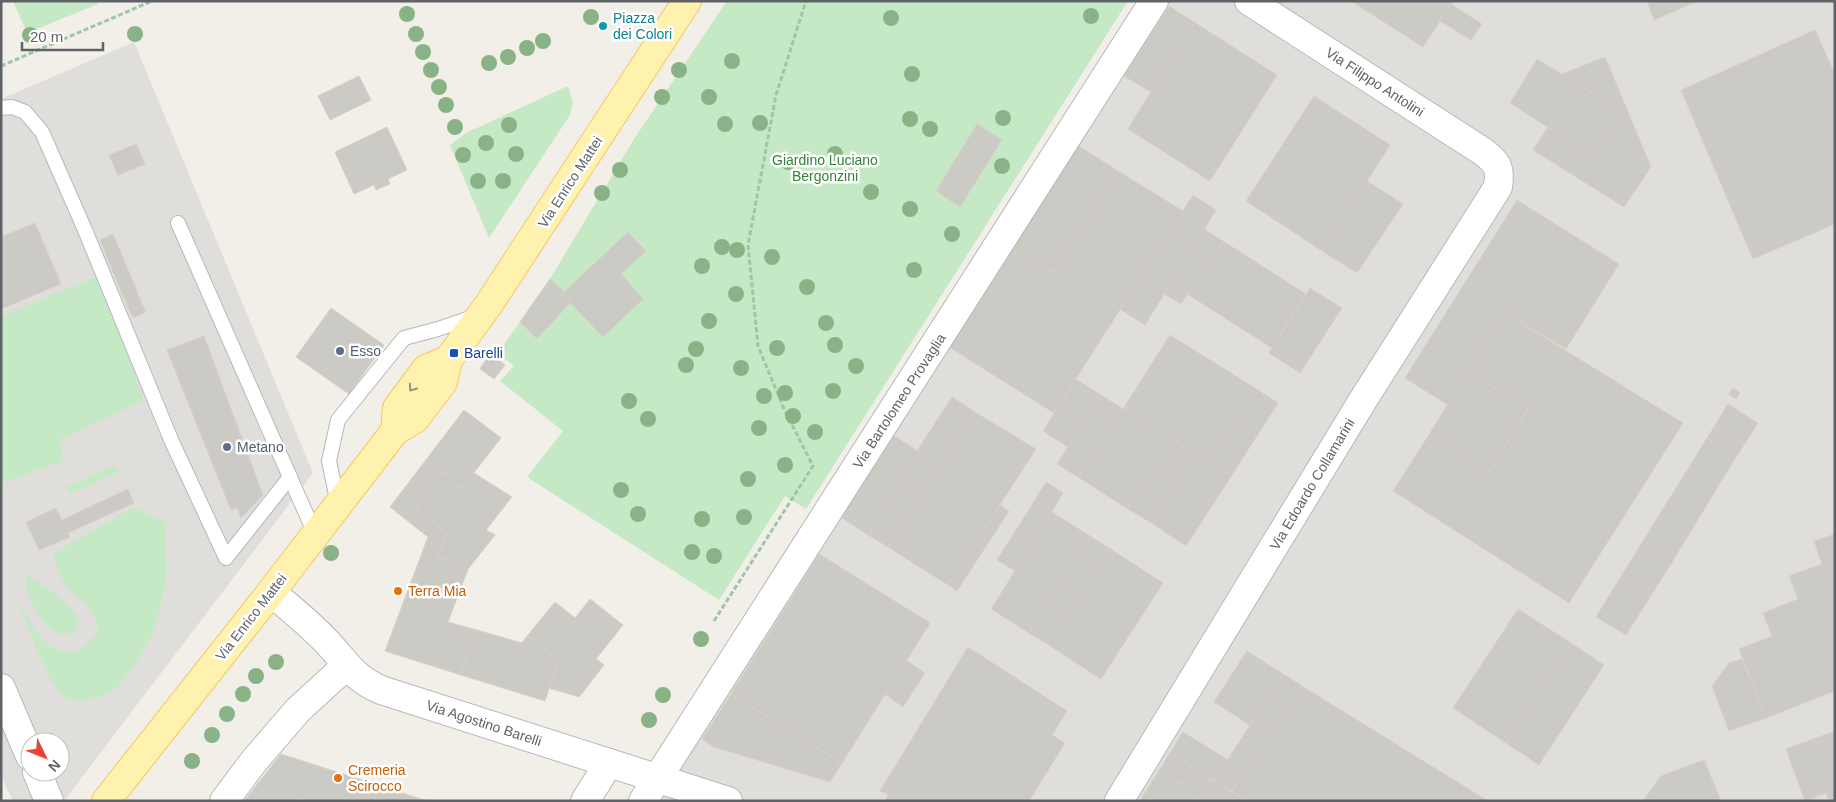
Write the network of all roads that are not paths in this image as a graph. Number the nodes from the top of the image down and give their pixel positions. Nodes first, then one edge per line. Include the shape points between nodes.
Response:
1 (687, 1) edge
2 (1154, 1) edge
3 (1249, 1) edge
4 (1, 108) edge
5 (1498, 166) joint
6 (178, 223) dead end
7 (482, 314) junction
8 (290, 477) junction
9 (338, 504) junction
10 (315, 534) junction
11 (271, 592) junction
12 (346, 666) junction
13 (1, 688) edge
14 (20, 733) edge
15 (609, 763) junction
16 (41, 782) edge
17 (650, 790) edge
18 (49, 801) edge
19 (106, 801) edge
20 (224, 801) edge
21 (585, 801) edge
22 (728, 801) edge
23 (1119, 801) edge

1 - 7 main road, Via Enrico Mattei
2 - 17 street, Via Bartolomeo Provaglia
3 - 5 street, Via Filippo Antolini via 1482,151
4 - 8 lane via 12,107 25,112 42,132 172,442 226,558
5 - 23 street, Via Edoardo Collamarini via 1498,187 1490,201 1363,400
6 - 8 lane
7 - 9 main road, Via Enrico Mattei via 448,360 443,382 429,401 415,419 396,431
7 - 9 lane via 404,338 338,420 330,461
8 - 10 lane
9 - 10 main road, Via Enrico Mattei
10 - 11 main road, Via Enrico Mattei
11 - 12 street, Via Agostino Barelli via 308,622
11 - 19 main road, Via Enrico Mattei
12 - 15 street, Via Agostino Barelli via 365,683 380,690
12 - 20 street via 298,710
13 - 14 street
15 - 17 street, Via Agostino Barelli
15 - 21 street
16 - 18 street
17 - 22 street, Via Agostino Barelli

